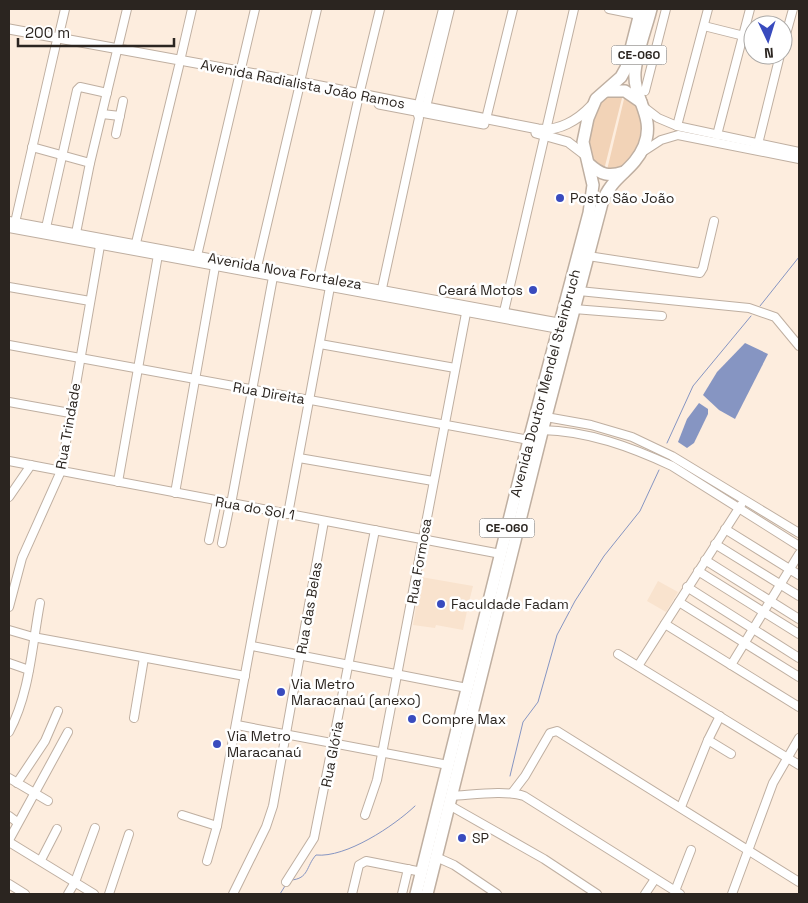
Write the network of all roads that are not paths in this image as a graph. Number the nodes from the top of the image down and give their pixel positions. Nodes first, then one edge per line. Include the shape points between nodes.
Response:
1 (65, 9) edge
2 (127, 9) edge
3 (192, 9) edge
4 (255, 9) edge
5 (317, 9) edge
6 (380, 9) edge
7 (443, 9) edge
8 (450, 9) edge
9 (513, 9) edge
10 (574, 9) edge
11 (608, 9) edge
12 (651, 9) edge
13 (666, 9) edge
14 (708, 9) edge
15 (640, 12) edge
16 (704, 26) junction
17 (442, 27) junction
18 (9, 29) edge
19 (646, 29) junction
20 (743, 32) edge
21 (660, 33) junction
22 (9, 36) edge
23 (57, 41) junction
24 (743, 47) edge
25 (117, 52) junction
26 (179, 64) junction
27 (777, 65) edge
28 (240, 75) junction
29 (300, 85) junction
30 (606, 91) junction
31 (107, 93) junction
32 (359, 97) junction
33 (123, 100) dead end
34 (644, 100) junction
35 (592, 105) junction
36 (421, 111) junction
37 (102, 114) junction
38 (120, 116) junction
39 (486, 119) junction
40 (677, 126) junction
41 (546, 132) junction
42 (116, 134) dead end
43 (717, 135) junction
44 (757, 146) junction
45 (32, 147) junction
46 (799, 151) edge
47 (61, 155) junction
48 (639, 155) junction
49 (799, 158) edge
50 (586, 159) junction
51 (90, 162) junction
52 (624, 172) junction
53 (714, 221) dead end
54 (12, 225) edge
55 (45, 230) junction
56 (76, 233) junction
57 (101, 241) junction
58 (135, 247) junction
59 (158, 255) junction
60 (588, 256) junction
61 (197, 259) junction
62 (216, 262) junction
63 (256, 270) junction
64 (273, 277) junction
65 (318, 281) junction
66 (9, 287) edge
67 (330, 287) junction
68 (579, 291) junction
69 (381, 292) junction
70 (90, 301) junction
71 (466, 308) junction
72 (574, 308) junction
73 (504, 315) junction
74 (662, 316) dead end
75 (560, 326) junction
76 (320, 344) junction
77 (9, 345) edge
78 (799, 346) edge
79 (80, 358) junction
80 (136, 368) junction
81 (455, 368) junction
82 (194, 380) junction
83 (252, 390) junction
84 (310, 400) junction
85 (9, 402) edge
86 (70, 413) junction
87 (546, 417) junction
88 (444, 424) junction
89 (542, 430) junction
90 (529, 440) junction
91 (299, 458) junction
92 (676, 458) junction
93 (9, 461) edge
94 (31, 465) junction
95 (672, 466) junction
96 (61, 470) junction
97 (118, 482) junction
98 (433, 482) junction
99 (175, 493) junction
100 (9, 497) edge
101 (745, 499) junction
102 (217, 501) junction
103 (231, 504) junction
104 (739, 507) junction
105 (275, 512) junction
106 (288, 514) junction
107 (324, 521) junction
108 (725, 529) junction
109 (374, 530) junction
110 (799, 533) edge
111 (423, 539) junction
112 (209, 540) dead end
113 (222, 543) dead end
114 (715, 544) junction
115 (799, 546) edge
116 (501, 554) junction
117 (799, 554) edge
118 (705, 560) junction
119 (790, 569) junction
120 (698, 571) junction
121 (799, 575) edge
122 (781, 584) junction
123 (687, 587) junction
124 (11, 591) edge
125 (799, 596) edge
126 (770, 601) junction
127 (679, 602) junction
128 (40, 603) dead end
129 (9, 607) edge
130 (763, 612) junction
131 (799, 619) edge
132 (665, 624) junction
133 (753, 628) junction
134 (9, 630) edge
135 (799, 634) edge
136 (33, 637) junction
137 (744, 643) junction
138 (252, 646) junction
139 (618, 654) dead end
140 (300, 656) junction
141 (144, 658) junction
142 (799, 658) edge
143 (350, 664) junction
144 (9, 665) edge
145 (731, 665) junction
146 (638, 666) junction
147 (29, 670) junction
148 (398, 674) junction
149 (245, 676) junction
150 (799, 677) edge
151 (467, 688) junction
152 (799, 697) edge
153 (797, 706) edge
154 (58, 711) dead end
155 (720, 716) junction
156 (134, 718) dead end
157 (236, 725) junction
158 (51, 731) junction
159 (9, 732) edge
160 (285, 734) junction
161 (799, 738) edge
162 (708, 740) junction
163 (334, 743) junction
164 (383, 752) junction
165 (731, 754) dead end
166 (787, 758) junction
167 (448, 765) junction
168 (799, 765) edge
169 (9, 778) edge
170 (17, 783) junction
171 (512, 792) junction
172 (34, 793) junction
173 (48, 800) dead end
174 (450, 800) junction
175 (680, 807) junction
176 (182, 815) dead end
177 (365, 815) dead end
178 (9, 816) edge
179 (18, 822) junction
180 (217, 826) junction
181 (95, 828) dead end
182 (57, 830) dead end
183 (129, 834) dead end
184 (10, 844) edge
185 (691, 850) dead end
186 (750, 850) junction
187 (436, 857) junction
188 (41, 860) junction
189 (207, 861) dead end
190 (408, 869) junction
191 (422, 872) junction
192 (655, 879) junction
193 (75, 882) junction
194 (286, 882) dead end
195 (799, 882) edge
196 (9, 884) edge
197 (588, 892) edge
198 (677, 893) edge
199 (25, 894) edge
200 (68, 894) edge
201 (94, 894) edge
202 (109, 894) edge
203 (233, 894) edge
204 (352, 894) edge
205 (402, 894) edge
206 (416, 894) edge
207 (427, 894) edge
208 (497, 894) edge
209 (597, 894) edge
210 (646, 894) edge
211 (732, 894) edge

1 - 23 street
2 - 25 street
3 - 26 street
4 - 28 street
5 - 29 street
6 - 32 street
7 - 17 street
8 - 17 street
9 - 39 street
10 - 41 street
11 - 15 street
12 - 19 highway, CE-060
13 - 21 street
14 - 16 street
15 - 30 highway, CE-060 via 626,68
16 - 20 street
16 - 40 street
17 - 36 street
18 - 23 main road, Avenida Radialista João Ramos
19 - 21 street
19 - 34 highway, CE-060 via 635,72 636,87
21 - 34 street
22 - 23 main road, Avenida Radialista João Ramos
23 - 25 main road, Avenida Radialista João Ramos
23 - 45 street
24 - 43 street
25 - 26 main road, Avenida Radialista João Ramos
25 - 31 street
26 - 28 main road, Avenida Radialista João Ramos
26 - 58 street
27 - 44 street
28 - 29 main road, Avenida Radialista João Ramos
28 - 61 street
29 - 32 main road, Avenida Radialista João Ramos
29 - 63 street
30 - 34 highway via 626,90
30 - 35 highway, CE-060
31 - 37 street
31 - 47 street via 78,87
32 - 36 main road, Avenida Radialista João Ramos
32 - 65 street
33 - 38 street
34 - 40 street via 658,118
34 - 48 highway, CE-060 via 648,126
35 - 41 main road, Avenida Radialista João Ramos via 582,115
35 - 50 highway, CE-060 via 584,132
36 - 39 main road, Avenida Radialista João Ramos
36 - 41 main road, Avenida Radialista João Ramos
36 - 69 street
37 - 38 street
37 - 51 street
38 - 42 street
39 - 41 main road, Avenida Radialista João Ramos
40 - 43 street
41 - 50 main road, Avenida Radialista João Ramos via 568,142
41 - 73 street
43 - 44 street
44 - 46 street
44 - 48 street via 678,135 661,140
44 - 49 street
45 - 47 street
45 - 54 street
47 - 51 street
47 - 55 street
48 - 52 highway, CE-060
50 - 52 highway via 604,175
50 - 75 highway, Avenida Doutor Mendel Steinbruch / CE-060 via 593,185 589,213
51 - 56 street
52 - 60 highway, Avenida Doutor Mendel Steinbruch / CE-060 via 610,185 605,195
53 - 60 street via 700,273
54 - 55 street, Avenida Nova Fortaleza
55 - 56 street, Avenida Nova Fortaleza
55 - 57 street, Avenida Nova Fortaleza
56 - 57 street, Avenida Nova Fortaleza
57 - 58 street, Avenida Nova Fortaleza
57 - 70 street, Rua Trindade
58 - 59 street, Avenida Nova Fortaleza
58 - 61 street, Avenida Nova Fortaleza
59 - 61 street, Avenida Nova Fortaleza
59 - 80 street
60 - 68 highway, Avenida Doutor Mendel Steinbruch / CE-060
61 - 62 street, Avenida Nova Fortaleza
62 - 63 street, Avenida Nova Fortaleza
62 - 82 street
63 - 64 street, Avenida Nova Fortaleza
63 - 65 street, Avenida Nova Fortaleza
64 - 65 street, Avenida Nova Fortaleza
64 - 83 street
65 - 67 street, Avenida Nova Fortaleza
65 - 69 street, Avenida Nova Fortaleza
66 - 70 street
67 - 69 street, Avenida Nova Fortaleza
67 - 76 street
68 - 72 highway, Avenida Doutor Mendel Steinbruch / CE-060
68 - 78 street via 749,308 775,317
69 - 71 street, Avenida Nova Fortaleza
70 - 79 street, Rua Trindade
71 - 73 street, Avenida Nova Fortaleza
71 - 81 street, Rua Formosa
72 - 74 street
72 - 87 highway, Avenida Doutor Mendel Steinbruch / CE-060
73 - 75 street, Avenida Nova Fortaleza
75 - 90 highway, Avenida Doutor Mendel Steinbruch / CE-060
76 - 81 street
76 - 84 street
77 - 79 street, Rua Direita
79 - 80 street, Rua Direita
79 - 86 street, Rua Trindade
80 - 82 street, Rua Direita
80 - 97 street
81 - 88 street, Rua Formosa
82 - 83 street, Rua Direita
82 - 99 street
83 - 84 street, Rua Direita
83 - 103 street
84 - 88 street, Rua Direita
84 - 91 street
85 - 86 street
86 - 96 street, Rua Trindade
87 - 89 highway, Avenida Doutor Mendel Steinbruch / CE-060
87 - 92 street via 632,437
88 - 90 street, Rua Direita
88 - 98 street, Rua Formosa
89 - 95 street via 593,437
89 - 174 highway, Avenida Doutor Mendel Steinbruch / CE-060
90 - 116 highway, Avenida Doutor Mendel Steinbruch / CE-060
91 - 98 street
91 - 106 street
92 - 95 street
92 - 101 street
93 - 94 street, Rua do Sol 1
94 - 96 street, Rua do Sol 1
94 - 100 street
95 - 104 street
96 - 97 street, Rua do Sol 1
96 - 124 street, Rua Trindade
97 - 99 street, Rua do Sol 1
98 - 111 street, Rua Formosa
99 - 102 street, Rua do Sol 1
101 - 104 street
101 - 110 street
102 - 103 street, Rua do Sol 1
102 - 112 street
103 - 105 street, Rua do Sol 1
103 - 113 street
104 - 108 street
104 - 115 street
105 - 106 street, Rua do Sol 1
105 - 138 street
106 - 107 street, Rua do Sol 1
107 - 109 street, Rua do Sol 1
107 - 140 street, Rua das Belas
108 - 114 street
108 - 119 street
109 - 111 street, Rua do Sol 1
109 - 143 street, Rua Glória
111 - 116 street, Rua do Sol 1
111 - 148 street, Rua Formosa
114 - 118 street
114 - 122 street
116 - 151 highway, Avenida Doutor Mendel Steinbruch / CE-060
117 - 119 street
118 - 120 street
118 - 126 street
119 - 121 street
119 - 122 street
120 - 123 street
120 - 130 street
122 - 125 street
122 - 126 street
123 - 127 street
123 - 133 street
124 - 129 street, Rua Trindade
126 - 130 street
126 - 131 street
127 - 132 street
127 - 137 street
128 - 136 street
130 - 133 street
130 - 135 street
132 - 145 street
132 - 146 street
133 - 137 street
133 - 142 street
134 - 136 street
136 - 141 street
136 - 147 street
137 - 145 street
137 - 150 street
138 - 140 street
138 - 149 street
139 - 146 street
140 - 143 street
140 - 160 street, Rua das Belas
141 - 149 street
141 - 156 street
143 - 148 street
143 - 163 street, Rua Glória
144 - 147 street
145 - 153 street
146 - 155 street
147 - 159 street
148 - 151 street
148 - 164 street, Rua Formosa
149 - 157 street
151 - 167 highway, Avenida Doutor Mendel Steinbruch / CE-060
152 - 153 street
154 - 158 street
155 - 162 street
155 - 166 street
157 - 160 street
157 - 180 street
158 - 170 street
158 - 172 street via 67,735
160 - 163 street
160 - 203 street, Rua das Belas via 270,817
161 - 166 street
162 - 165 street
162 - 175 street
163 - 164 street
163 - 194 street, Rua Glória via 314,838
164 - 167 street
164 - 177 street, Rua Formosa via 375,791
166 - 168 street
166 - 186 street via 773,783
167 - 191 highway, Avenida Doutor Mendel Steinbruch / CE-060
169 - 170 street
170 - 172 street
171 - 174 street
171 - 175 street via 550,733 557,731
171 - 192 street via 536,803
172 - 173 street
172 - 179 street
174 - 187 highway, Avenida Doutor Mendel Steinbruch / CE-060
174 - 197 street via 536,854
175 - 186 street
176 - 180 street
178 - 179 street
179 - 184 street
180 - 189 street
181 - 193 street
182 - 188 street
183 - 202 street
184 - 188 street
185 - 198 street
186 - 195 street
186 - 211 street
187 - 207 highway, Avenida Doutor Mendel Steinbruch / CE-060
187 - 208 street
188 - 193 street
190 - 191 street
190 - 204 street via 362,862
190 - 205 street
191 - 206 highway, Avenida Doutor Mendel Steinbruch / CE-060
192 - 198 street
192 - 210 street
193 - 200 street
193 - 201 street
196 - 199 street
197 - 209 street

